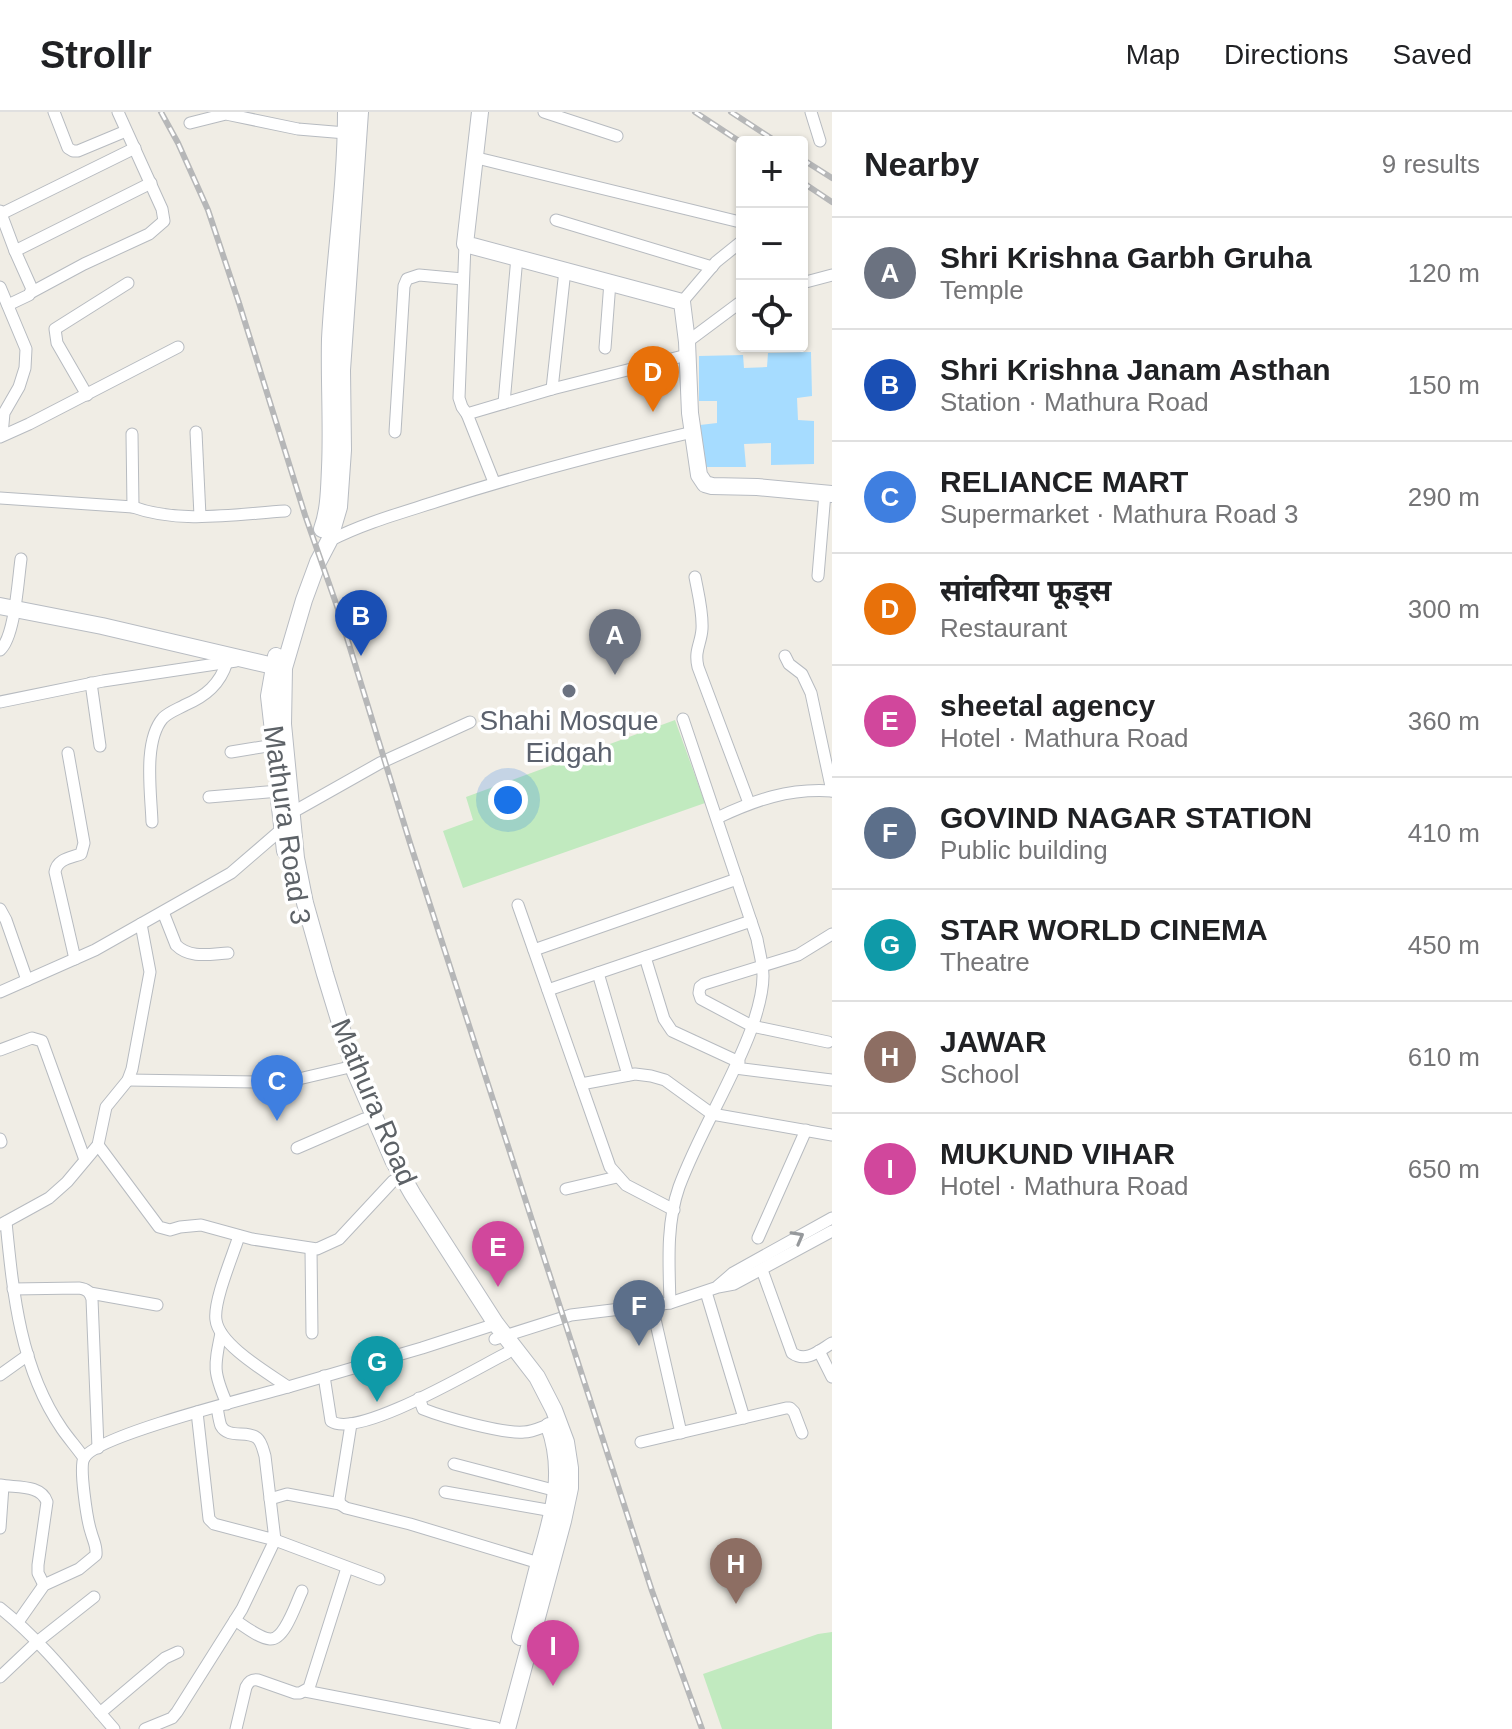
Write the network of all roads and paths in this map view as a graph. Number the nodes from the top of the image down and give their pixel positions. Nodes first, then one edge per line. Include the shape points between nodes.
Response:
1 (54, 112) edge
2 (118, 112) edge
3 (346, 112) edge
4 (360, 112) edge
5 (480, 112) edge
6 (544, 112) edge
7 (811, 112) edge
8 (190, 123) dead end
9 (126, 131) junction
10 (346, 133) junction
11 (617, 136) dead end
12 (820, 141) dead end
13 (135, 148) junction
14 (473, 157) junction
15 (151, 183) junction
16 (0, 212) edge
17 (556, 220) dead end
18 (736, 221) edge
19 (465, 244) junction
20 (736, 246) edge
21 (15, 251) junction
22 (517, 257) junction
23 (712, 267) junction
24 (565, 270) junction
25 (832, 275) edge
26 (463, 279) junction
27 (808, 281) edge
28 (610, 282) junction
29 (128, 283) dead end
30 (0, 287) edge
31 (32, 292) junction
32 (682, 302) junction
33 (5, 303) edge
34 (736, 306) edge
35 (178, 347) dead end
36 (605, 348) dead end
37 (687, 348) junction
38 (552, 389) junction
39 (87, 395) junction
40 (504, 403) junction
41 (467, 414) junction
42 (1, 428) edge
43 (196, 432) dead end
44 (395, 432) dead end
45 (693, 432) junction
46 (132, 434) dead end
47 (494, 482) junction
48 (830, 494) edge
49 (0, 498) edge
50 (133, 507) junction
51 (285, 511) dead end
52 (200, 516) junction
53 (329, 541) junction
54 (21, 559) dead end
55 (818, 576) dead end
56 (695, 577) dead end
57 (7, 607) edge
58 (0, 650) edge
59 (785, 656) dead end
60 (253, 660) junction
61 (227, 662) junction
62 (279, 667) junction
63 (91, 683) junction
64 (0, 702) edge
65 (683, 719) dead end
66 (470, 722) dead end
67 (274, 745) junction
68 (100, 746) dead end
69 (231, 752) dead end
70 (68, 753) dead end
71 (279, 791) junction
72 (832, 791) edge
73 (209, 797) dead end
74 (749, 803) junction
75 (717, 818) junction
76 (285, 820) junction
77 (152, 822) dead end
78 (737, 879) junction
79 (518, 905) dead end
80 (0, 909) edge
81 (163, 912) junction
82 (751, 921) junction
83 (141, 924) junction
84 (832, 934) edge
85 (534, 950) junction
86 (228, 953) dead end
87 (645, 957) junction
88 (75, 959) junction
89 (762, 967) junction
90 (598, 973) junction
91 (27, 980) junction
92 (548, 990) junction
93 (0, 992) edge
94 (752, 1026) junction
95 (828, 1042) dead end
96 (0, 1050) edge
97 (737, 1065) junction
98 (349, 1067) junction
99 (628, 1075) junction
100 (128, 1080) junction
101 (832, 1080) edge
102 (581, 1084) junction
103 (712, 1114) junction
104 (364, 1119) junction
105 (806, 1130) junction
106 (832, 1135) edge
107 (98, 1145) junction
108 (297, 1148) dead end
109 (85, 1160) junction
110 (617, 1177) junction
111 (393, 1181) junction
112 (566, 1189) dead end
113 (674, 1210) junction
114 (832, 1218) edge
115 (3, 1224) edge
116 (832, 1231) edge
117 (239, 1236) junction
118 (758, 1238) dead end
119 (311, 1249) junction
120 (762, 1270) junction
121 (718, 1287) junction
122 (13, 1289) junction
123 (706, 1292) junction
124 (90, 1293) junction
125 (670, 1303) junction
126 (157, 1305) dead end
127 (652, 1306) junction
128 (221, 1333) junction
129 (312, 1333) dead end
130 (498, 1336) junction
131 (832, 1343) edge
132 (819, 1351) junction
133 (28, 1355) junction
134 (0, 1375) edge
135 (324, 1376) junction
136 (832, 1377) edge
137 (288, 1387) junction
138 (419, 1398) junction
139 (222, 1405) junction
140 (197, 1412) junction
141 (744, 1418) junction
142 (351, 1424) junction
143 (548, 1425) junction
144 (681, 1433) junction
145 (802, 1433) dead end
146 (641, 1442) dead end
147 (98, 1448) junction
148 (84, 1458) junction
149 (454, 1464) dead end
150 (2, 1486) edge
151 (557, 1491) junction
152 (445, 1492) dead end
153 (270, 1499) junction
154 (340, 1504) junction
155 (553, 1511) junction
156 (0, 1528) edge
157 (275, 1540) junction
158 (539, 1563) junction
159 (347, 1568) junction
160 (379, 1579) dead end
161 (44, 1585) junction
162 (302, 1591) dead end
163 (94, 1597) dead end
164 (0, 1608) edge
165 (235, 1620) junction
166 (18, 1622) junction
167 (37, 1642) junction
168 (178, 1652) dead end
169 (517, 1665) junction
170 (0, 1677) edge
171 (305, 1691) junction
172 (100, 1713) junction
173 (114, 1729) edge
174 (145, 1729) edge
175 (236, 1729) edge
176 (496, 1729) edge
177 (507, 1729) edge

1 - 9 street via 73,151
2 - 9 street
3 - 10 main road
4 - 53 main road via 342,370 339,507
5 - 14 main road
6 - 11 street
7 - 12 street
8 - 10 street via 226,114
9 - 13 street
10 - 62 main road via 330,339 326,519 288,618
13 - 15 street
13 - 16 street
14 - 18 street
14 - 19 main road
15 - 21 street
15 - 31 street via 164,216 159,227
16 - 21 street
17 - 23 street
19 - 22 main road
19 - 26 street
20 - 23 street
21 - 31 street
22 - 24 main road
22 - 40 street
23 - 32 street
24 - 28 main road
24 - 38 street
25 - 27 street
26 - 41 street via 459,398
26 - 44 street via 407,279
28 - 32 main road
28 - 36 street
29 - 39 street via 55,329 57,343
30 - 33 street
31 - 33 street
32 - 37 main road
33 - 42 street via 27,357
34 - 37 street
35 - 39 street
37 - 38 street
37 - 45 main road
38 - 40 street
39 - 42 street via 29,424
40 - 41 street
41 - 47 street
43 - 52 street
45 - 47 street
45 - 48 main road via 705,484
46 - 50 street
47 - 53 street
48 - 55 street
49 - 50 street
50 - 52 street
51 - 52 street
53 - 62 main road
54 - 57 street
56 - 74 street via 702,622 698,667
57 - 58 street via 7,642
57 - 60 main road
59 - 72 street via 811,693
60 - 61 street
60 - 62 main road
61 - 63 street
61 - 77 street via 215,685 159,723 150,767
62 - 67 main road, Mathura Road 3 via 269,696
62 - 76 main road
63 - 64 street
63 - 68 street
65 - 75 street
66 - 76 street via 380,763
67 - 69 street
67 - 71 main road, Mathura Road 3
70 - 88 street via 83,849 61,861 55,872
71 - 73 street
71 - 76 main road, Mathura Road 3
72 - 74 street
74 - 75 street
75 - 78 street
76 - 81 street via 231,873
76 - 98 main road, Mathura Road 3 via 288,867 303,937
78 - 82 street
78 - 85 street
79 - 85 street
80 - 91 street
81 - 83 street
81 - 86 street via 179,949
82 - 87 street
82 - 89 street
83 - 88 street
83 - 100 street via 150,972
84 - 89 street via 798,955
85 - 92 street
87 - 90 street
87 - 97 street via 672,1031
88 - 91 street
89 - 94 street via 759,1009
89 - 94 street via 700,987 701,999
90 - 92 street
90 - 99 street
91 - 93 street
92 - 102 street
94 - 95 street
94 - 97 street
96 - 109 street via 32,1038 42,1041
97 - 101 street
97 - 103 street
98 - 100 street via 290,1081
98 - 104 main road, Mathura Road 3
98 - 130 main road, Mathura Road via 393,1160
99 - 102 street
99 - 103 street via 665,1080
100 - 107 street via 106,1107
102 - 110 street
103 - 105 street
103 - 113 street via 678,1189
104 - 108 street
104 - 111 main road, Mathura Road 3
105 - 106 street
105 - 118 street
107 - 109 street
107 - 117 street via 159,1227 201,1225
109 - 115 street via 58,1191
110 - 112 street
110 - 113 street
111 - 119 street via 339,1239
111 - 130 main road, Mathura Road 3
113 - 125 street
121 -> 114 street via 733,1273
115 - 122 street
116 - 120 street
117 - 119 street
117 - 128 street via 215,1310
119 - 129 street
120 - 121 street
120 - 132 street via 792,1353 804,1358
121 - 123 street
122 - 124 street via 79,1288
122 - 133 street
123 - 125 street
123 - 141 street
124 - 126 street
124 - 147 street
125 - 127 street
127 - 130 street via 571,1315
127 - 144 street
128 - 137 street
128 - 139 street via 215,1372
130 - 135 street via 422,1348
130 - 138 street
130 - 143 main road, Mathura Road
130 - 169 main road, Mathura Road via 537,1377 566,1442 570,1468 563,1521
131 - 132 street
132 - 136 street
133 - 134 street
133 - 148 street via 55,1418
135 - 137 street
135 - 142 street via 331,1421
137 - 139 street
138 - 142 street
138 - 143 street via 423,1409 438,1415 513,1432
139 - 140 street
139 - 153 street via 221,1427 250,1435 261,1445
140 - 147 street
140 - 157 street via 209,1519
141 - 144 street
141 - 145 street via 790,1408
142 - 154 street
143 - 151 main road, Mathura Road
144 - 146 street
147 - 148 street
148 - 161 street via 85,1499 96,1555
149 - 151 street
150 - 156 street
150 - 161 street via 36,1490 46,1497 38,1573
151 - 155 main road, Mathura Road
152 - 155 street
153 - 154 street via 287,1494
153 - 157 street
154 - 158 street
155 - 158 main road, Mathura Road
157 - 159 street
157 - 165 street
158 - 169 main road, Mathura Road
159 - 160 street
159 - 171 street
161 - 166 street
162 - 165 street via 277,1637 263,1637
163 - 167 street
164 - 166 street
165 - 174 street via 172,1718
166 - 167 street
167 - 170 street
167 - 172 street
168 - 172 street
169 - 176 main road, Mathura Road
169 - 177 main road, Mathura Road
171 - 175 street via 295,1693 253,1679 246,1687
171 - 176 street
172 - 173 street

